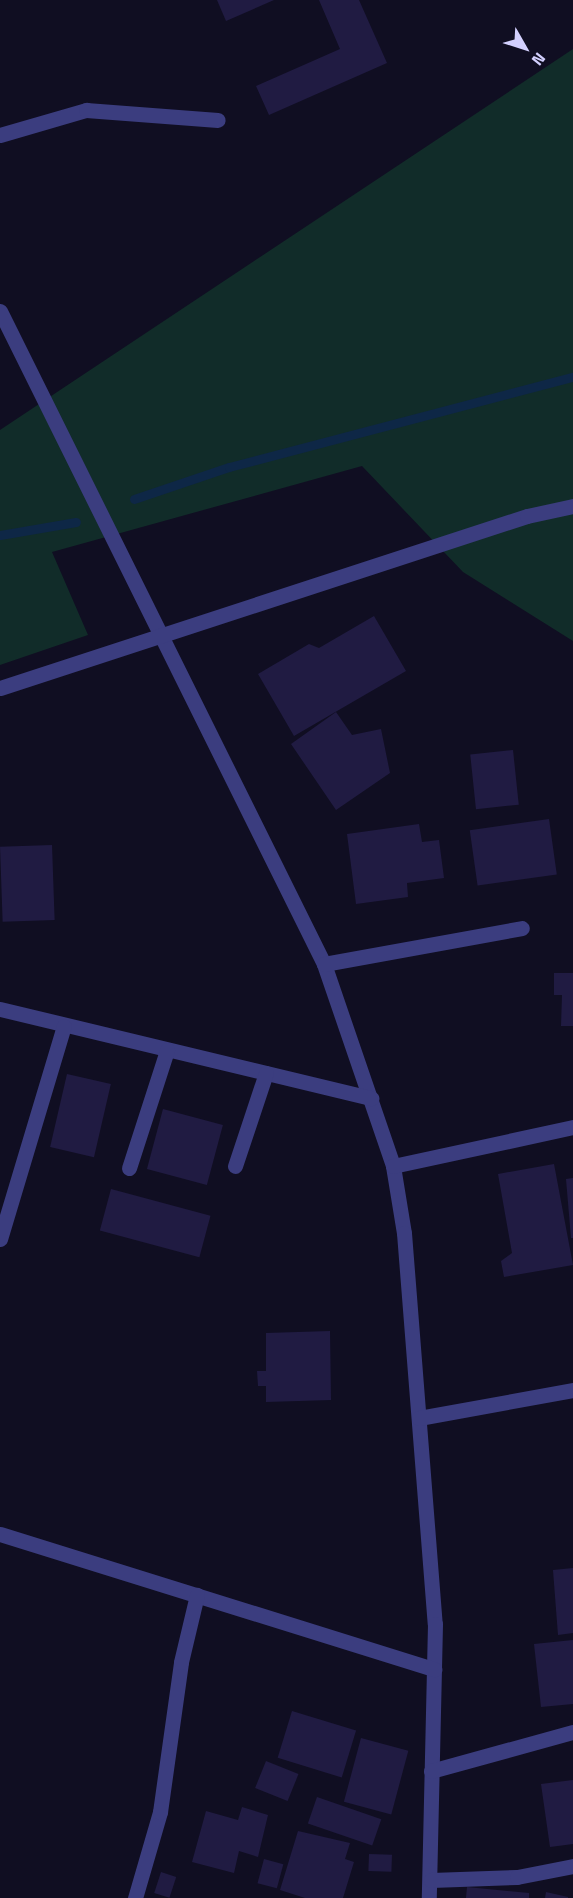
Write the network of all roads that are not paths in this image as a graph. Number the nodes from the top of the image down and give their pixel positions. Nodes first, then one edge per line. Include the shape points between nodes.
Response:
1 (218, 120) dead end
2 (0, 135) edge
3 (0, 311) edge
4 (573, 506) edge
5 (158, 635) junction
6 (0, 688) edge
7 (522, 928) dead end
8 (324, 963) junction
9 (0, 1009) edge
10 (64, 1026) junction
11 (167, 1050) junction
12 (266, 1073) junction
13 (371, 1098) junction
14 (573, 1127) edge
15 (235, 1166) dead end
16 (393, 1166) junction
17 (129, 1168) dead end
18 (0, 1239) edge
19 (573, 1390) edge
20 (419, 1418) junction
21 (0, 1534) edge
22 (197, 1595) junction
23 (434, 1669) junction
24 (573, 1732) edge
25 (431, 1771) junction
26 (573, 1866) edge
27 (431, 1880) junction
28 (135, 1898) edge
29 (429, 1898) edge

1 - 2 street via 86,110
3 - 5 street
4 - 5 street via 527,516
5 - 6 street
5 - 8 street
7 - 8 street
8 - 13 street
9 - 10 street
10 - 11 street
10 - 18 street
11 - 12 street
11 - 17 street
12 - 13 street
12 - 15 street
13 - 16 street
14 - 16 street
16 - 20 street via 404,1233
19 - 20 street
20 - 23 street via 435,1624
21 - 22 street
22 - 23 street
22 - 28 street via 181,1662 160,1812
23 - 25 street
24 - 25 street
25 - 27 street
26 - 27 street via 517,1877
27 - 29 street

